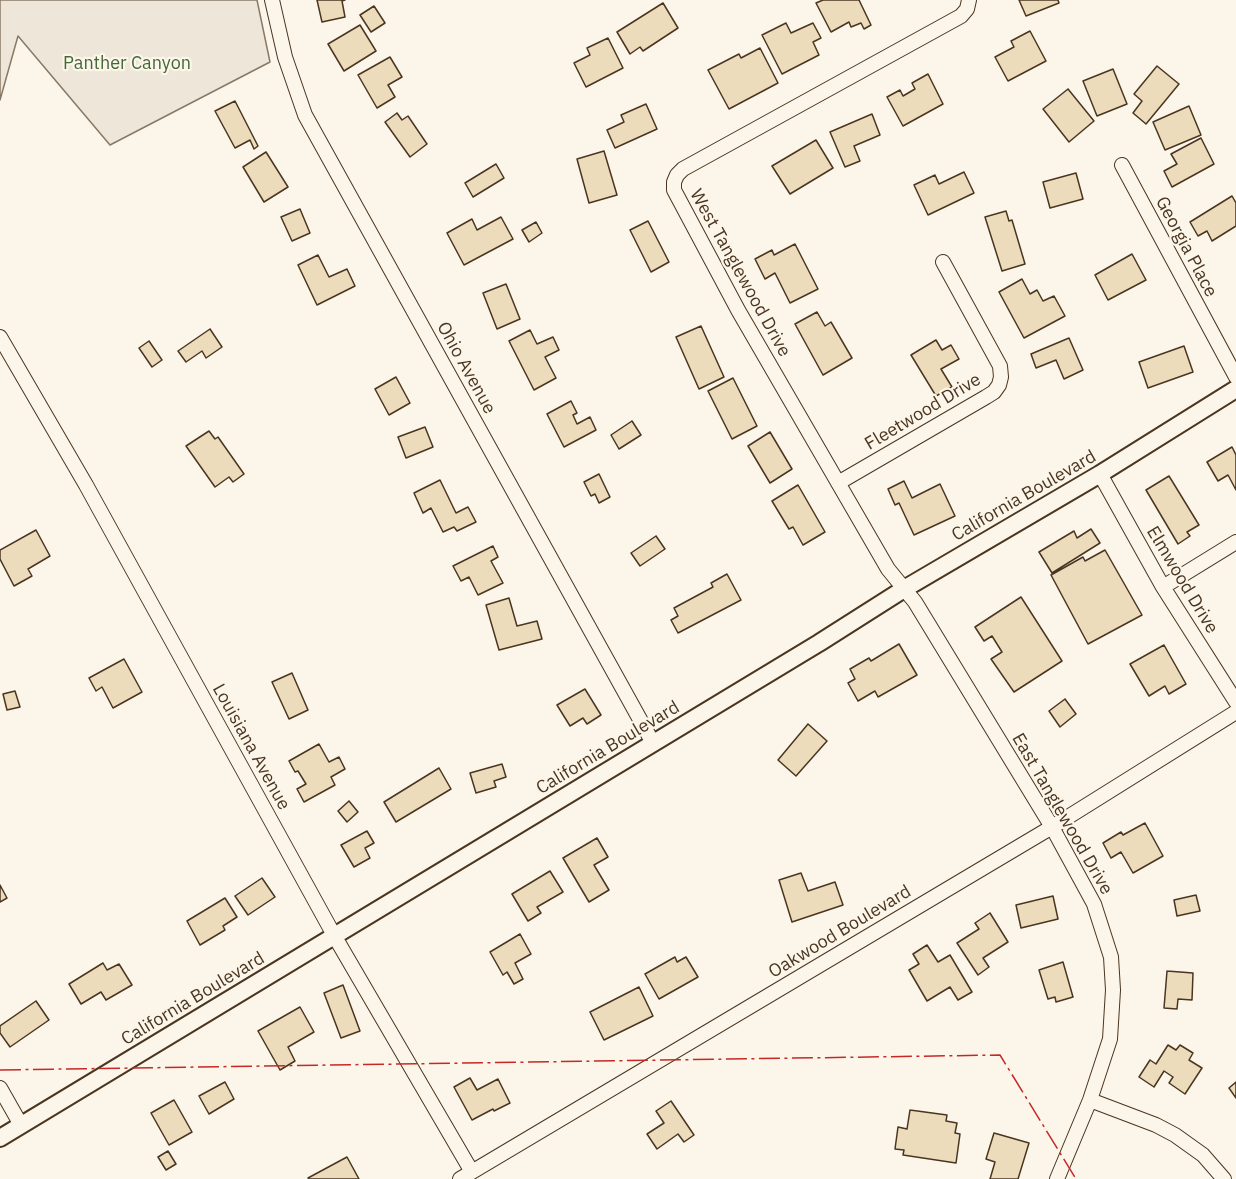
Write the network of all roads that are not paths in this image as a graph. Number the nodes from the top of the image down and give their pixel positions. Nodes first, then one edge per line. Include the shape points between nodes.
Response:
1 (272, 0) edge
2 (969, 0) edge
3 (1122, 165) dead end
4 (943, 262) dead end
5 (0, 338) edge
6 (1236, 377) edge
7 (1236, 389) edge
8 (1100, 474) junction
9 (838, 483) junction
10 (1236, 542) edge
11 (1163, 586) junction
12 (904, 589) junction
13 (1236, 702) edge
14 (1236, 712) edge
15 (653, 743) junction
16 (1052, 827) junction
17 (335, 937) junction
18 (0, 1088) edge
19 (1090, 1100) junction
20 (21, 1125) junction
21 (0, 1138) edge
22 (466, 1175) edge
23 (1057, 1179) edge
24 (1224, 1179) edge

1 - 15 street, Ohio Avenue via 285,57 305,115
2 - 9 street, West Tanglewood Drive via 961,16 683,169 674,182 674,190 738,310
3 - 6 street, Georgia Place
4 - 9 street, Fleetwood Drive via 1000,366 999,385 986,397
5 - 17 street, Louisiana Avenue via 83,480
7 - 8 street, California Boulevard
8 - 11 street, Elmwood Drive
8 - 12 street, California Boulevard
9 - 12 street, West Tanglewood Drive via 888,569
10 - 11 street
11 - 13 street, Elmwood Drive
12 - 15 street, California Boulevard
12 - 16 street, East Tanglewood Drive
14 - 16 street, Oakwood Boulevard
15 - 17 street, California Boulevard
16 - 19 street, East Tanglewood Drive via 1094,903 1111,957 1110,1039
16 - 22 street, Oakwood Boulevard
17 - 20 street, California Boulevard
17 - 22 street, Louisiana Avenue
18 - 20 street
19 - 23 street, East Tanglewood Drive
19 - 24 street via 1175,1135 1203,1155
20 - 21 street, California Boulevard

